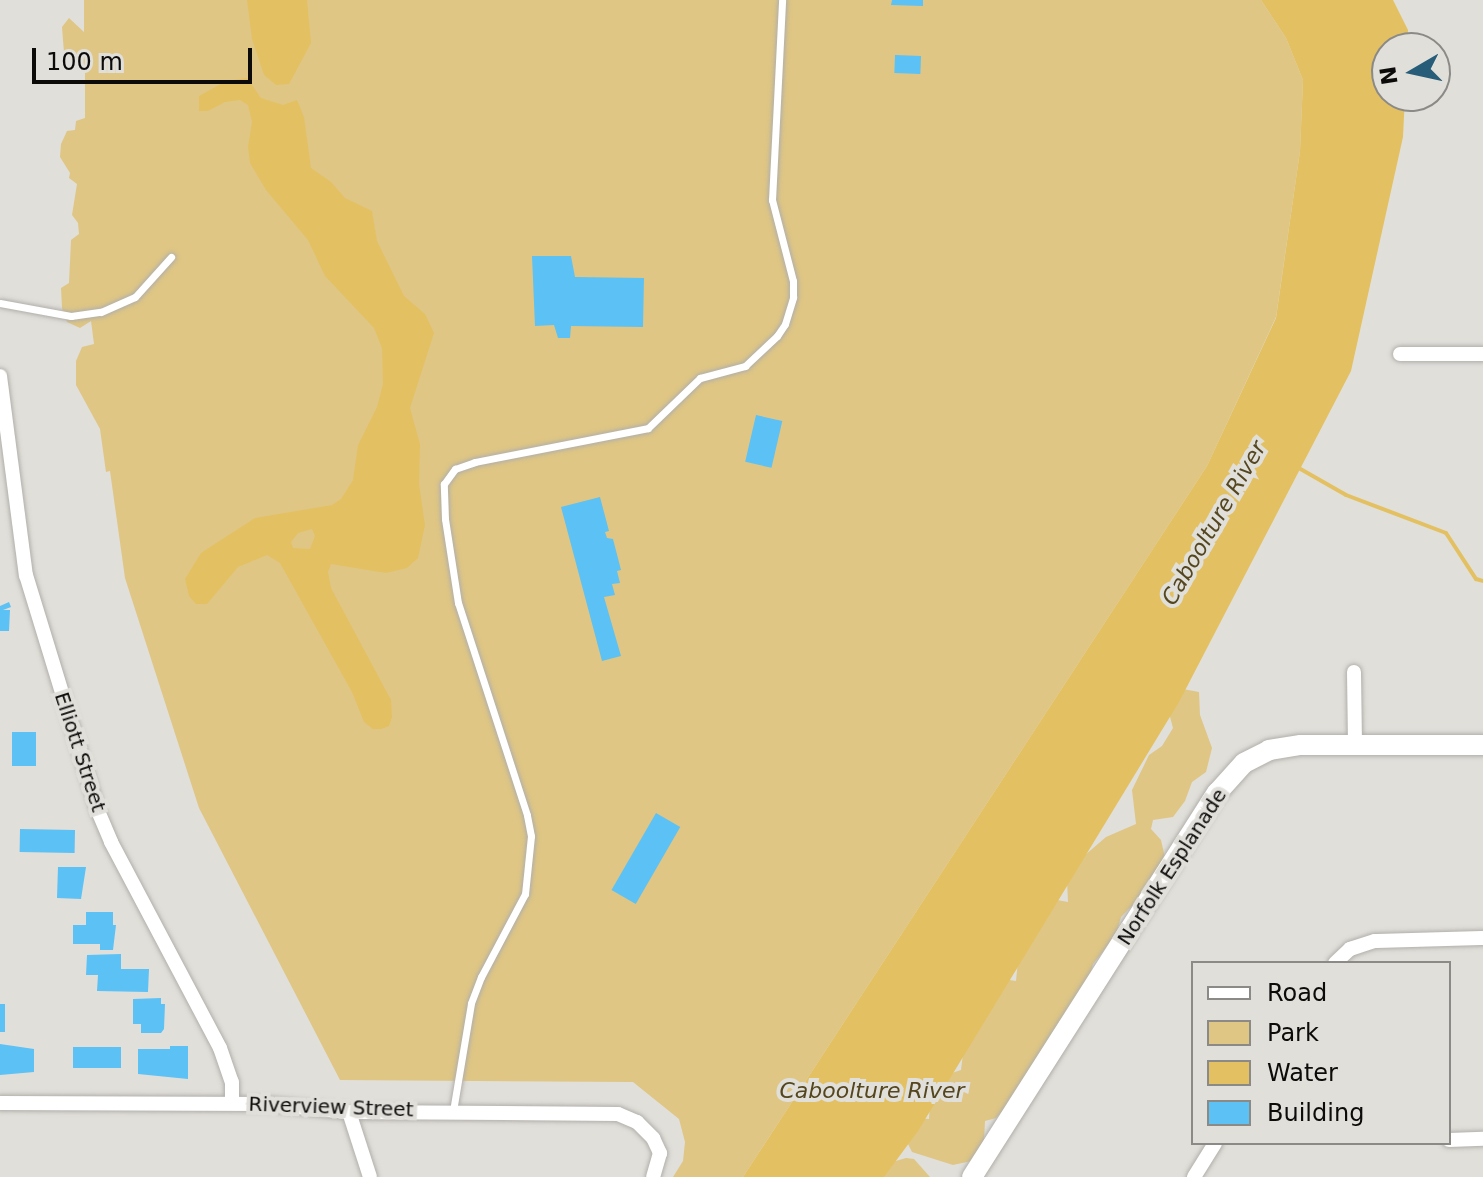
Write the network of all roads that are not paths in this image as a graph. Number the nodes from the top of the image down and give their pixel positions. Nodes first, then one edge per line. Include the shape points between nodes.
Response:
1 (782, 0) edge
2 (171, 257) dead end
3 (0, 303) edge
4 (1400, 354) dead end
5 (1483, 354) edge
6 (0, 376) edge
7 (1354, 672) dead end
8 (1355, 744) junction
9 (1483, 745) edge
10 (1483, 938) edge
11 (1337, 961) edge
12 (0, 1103) edge
13 (232, 1103) junction
14 (453, 1111) junction
15 (349, 1112) junction
16 (1483, 1139) edge
17 (1451, 1140) edge
18 (1214, 1145) edge
19 (370, 1177) edge
20 (653, 1177) edge
21 (972, 1177) edge
22 (1194, 1177) edge

1 - 14 lane via 772,200 793,297 777,336 745,366 700,378 648,428 475,462 455,469 444,484 458,603 527,815 530,865 525,894 471,1003
2 - 3 lane via 135,297 101,312 71,316
4 - 5 street
6 - 13 street, Elliott Street via 26,575 98,811 220,1048 232,1082
7 - 8 street
8 - 9 street, Norfolk Esplanade
8 - 21 street, Norfolk Esplanade via 1269,750 1244,763 1217,793
10 - 11 street via 1375,941 1350,949
12 - 13 street, Riverview Street
13 - 15 street, Riverview Street
14 - 15 street, Riverview Street
14 - 20 street, Riverview Street via 618,1114 637,1122 653,1138 660,1153
15 - 19 street
16 - 17 street
18 - 22 street

